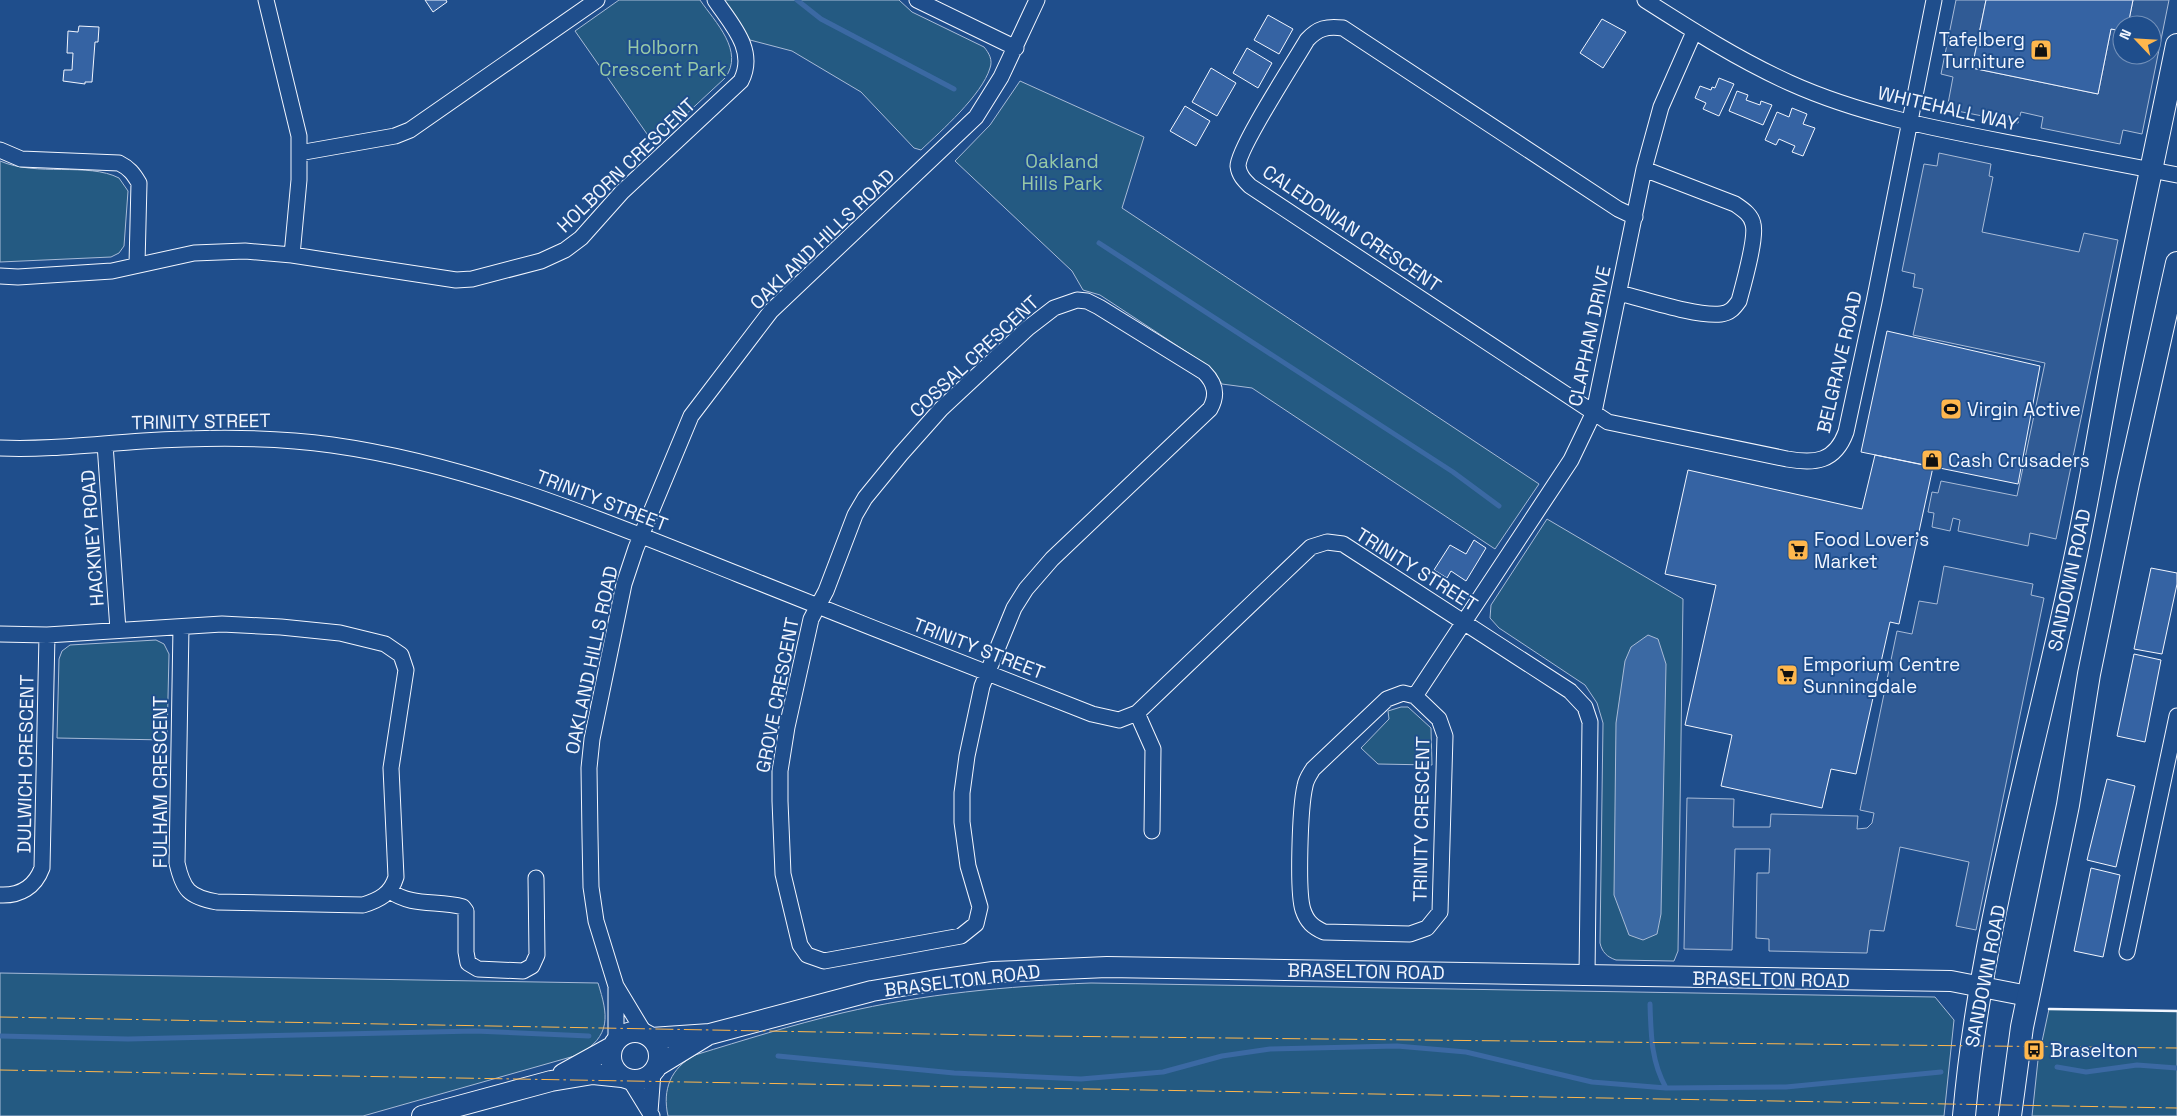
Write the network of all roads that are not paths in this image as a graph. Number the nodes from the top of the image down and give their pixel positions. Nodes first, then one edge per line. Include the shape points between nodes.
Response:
1 (266, 0) edge
2 (597, 0) edge
3 (715, 0) edge
4 (917, 0) edge
5 (1037, 0) edge
6 (1645, 0) edge
7 (1934, 0) edge
8 (1694, 32) junction
9 (2177, 45) edge
10 (1016, 48) junction
11 (1909, 124) junction
12 (0, 150) edge
13 (299, 153) junction
14 (1644, 170) junction
15 (2151, 170) junction
16 (2177, 175) edge
17 (1635, 217) junction
18 (292, 255) junction
19 (2177, 263) edge
20 (137, 264) junction
21 (0, 276) edge
22 (1619, 293) junction
23 (1594, 412) junction
24 (106, 444) junction
25 (0, 448) edge
26 (641, 536) junction
27 (818, 606) junction
28 (1464, 622) junction
29 (181, 627) junction
30 (118, 630) junction
31 (0, 634) edge
32 (46, 635) junction
33 (988, 673) junction
34 (1415, 696) junction
35 (1136, 713) junction
36 (2177, 716) edge
37 (2172, 762) edge
38 (1152, 831) dead end
39 (536, 878) dead end
40 (390, 891) junction
41 (0, 896) edge
42 (2127, 952) dead end
43 (1587, 975) junction
44 (616, 986) junction
45 (1981, 986) junction
46 (2028, 996) junction
47 (710, 1034) junction
48 (648, 1036) junction
49 (614, 1044) junction
50 (655, 1069) junction
51 (626, 1078) junction
52 (551, 1081) junction
53 (651, 1114) edge
54 (422, 1116) edge
55 (1964, 1116) edge
56 (2010, 1116) edge

1 - 13 street via 299,136
2 - 13 street via 410,130 395,136
3 - 18 street, HOLBORN CRESCENT via 746,50 747,62 741,81 622,192 582,238 565,250 541,261 472,279 456,280
4 - 10 street
5 - 10 street, OAKLAND HILLS ROAD
6 - 8 street, WHITEHALL WAY
7 - 11 street, BELGRAVE ROAD
8 - 11 street, WHITEHALL WAY via 1791,83
8 - 14 street, CLAPHAM DRIVE via 1661,107
9 - 15 main road, SANDOWN ROAD
10 - 26 street, OAKLAND HILLS ROAD via 976,117 771,312 716,382 692,416
11 - 15 street, WHITEHALL WAY
11 - 23 street, BELGRAVE ROAD via 1846,432 1838,448 1816,462 1787,460 1608,422
12 - 20 street via 21,158 119,163 127,167 139,183
13 - 18 street
14 - 17 street, CLAPHAM DRIVE
14 - 22 street via 1744,210 1754,225 1752,245 1739,301 1727,312 1708,314
15 - 16 street, WHITEHALL WAY
15 - 45 main road, SANDOWN ROAD via 2073,570
17 - 22 street, CLAPHAM DRIVE
17 - 23 street, CALEDONIAN CRESCENT via 1343,28 1324,27 1307,40 1246,142 1238,164 1239,172 1250,186
18 - 20 street, HOLBORN CRESCENT via 245,251 194,253
19 - 46 main road, SANDOWN ROAD via 2114,553 2080,723 2068,805
20 - 21 street, HOLBORN CRESCENT via 112,271
22 - 23 street, CLAPHAM DRIVE
23 - 28 street, CLAPHAM DRIVE via 1571,460
24 - 25 street, TRINITY STREET via 32,450
24 - 26 street, TRINITY STREET via 250,437 368,450 483,478
24 - 30 street, HACKNEY ROAD
26 - 27 street, TRINITY STREET
26 - 44 street, OAKLAND HILLS ROAD via 624,584 589,768 591,886 596,921
27 - 33 street, TRINITY STREET
27 - 33 street, GROVE CRESCENT via 805,642 780,771 783,874 800,945 812,959 824,961 961,936 976,924 980,907 965,844 962,793 976,712
27 - 33 street, COSSAL CRESCENT via 855,515 900,454 941,409 1028,328 1068,301 1088,301 1204,372 1213,383 1213,403 1038,574 1014,608
28 - 34 street
28 - 35 street, TRINITY STREET via 1350,547 1335,542 1319,544 1304,553
28 - 43 street, TRINITY STREET via 1570,692 1581,701 1588,714
29 - 30 street
29 - 40 street via 222,624 340,634 385,644 401,655 406,670 391,768 396,877
29 - 40 street, FULHAM CRESCENT via 177,863 180,880 186,889 199,898 217,902 362,904 375,901
30 - 32 street
31 - 32 street
32 - 41 street, DULWICH CRESCENT via 44,861 31,886 17,894
33 - 35 street, TRINITY STREET via 1104,718 1119,720
34 - 34 street, TRINITY CRESCENT via 1403,693 1388,698 1314,769 1305,784 1301,898 1307,918 1324,932 1410,934 1427,928 1440,912 1445,736 1439,719
35 - 38 street via 1153,749
36 - 37 street
37 - 42 street
39 - 40 street via 537,955 532,966 523,971 478,969 468,962 466,911 463,907 417,902 398,897
43 - 45 street, BRASELTON ROAD via 1951,981
43 - 47 street, BRASELTON ROAD via 1107,967 993,972 872,991
44 - 48 street, OAKLAND HILLS ROAD
44 - 49 street, OAKLAND HILLS ROAD
45 - 46 street, BRASELTON ROAD
45 - 55 main road, SANDOWN ROAD
46 - 56 main road, SANDOWN ROAD
47 - 48 street, BRASELTON ROAD
47 - 50 street, BRASELTON ROAD
48 - 49 street via 629,1032
48 - 50 street via 658,1049
49 - 51 street via 611,1063
49 - 52 street
50 - 51 street via 640,1080
50 - 53 street
51 - 52 street via 592,1074
51 - 53 street
52 - 54 street

